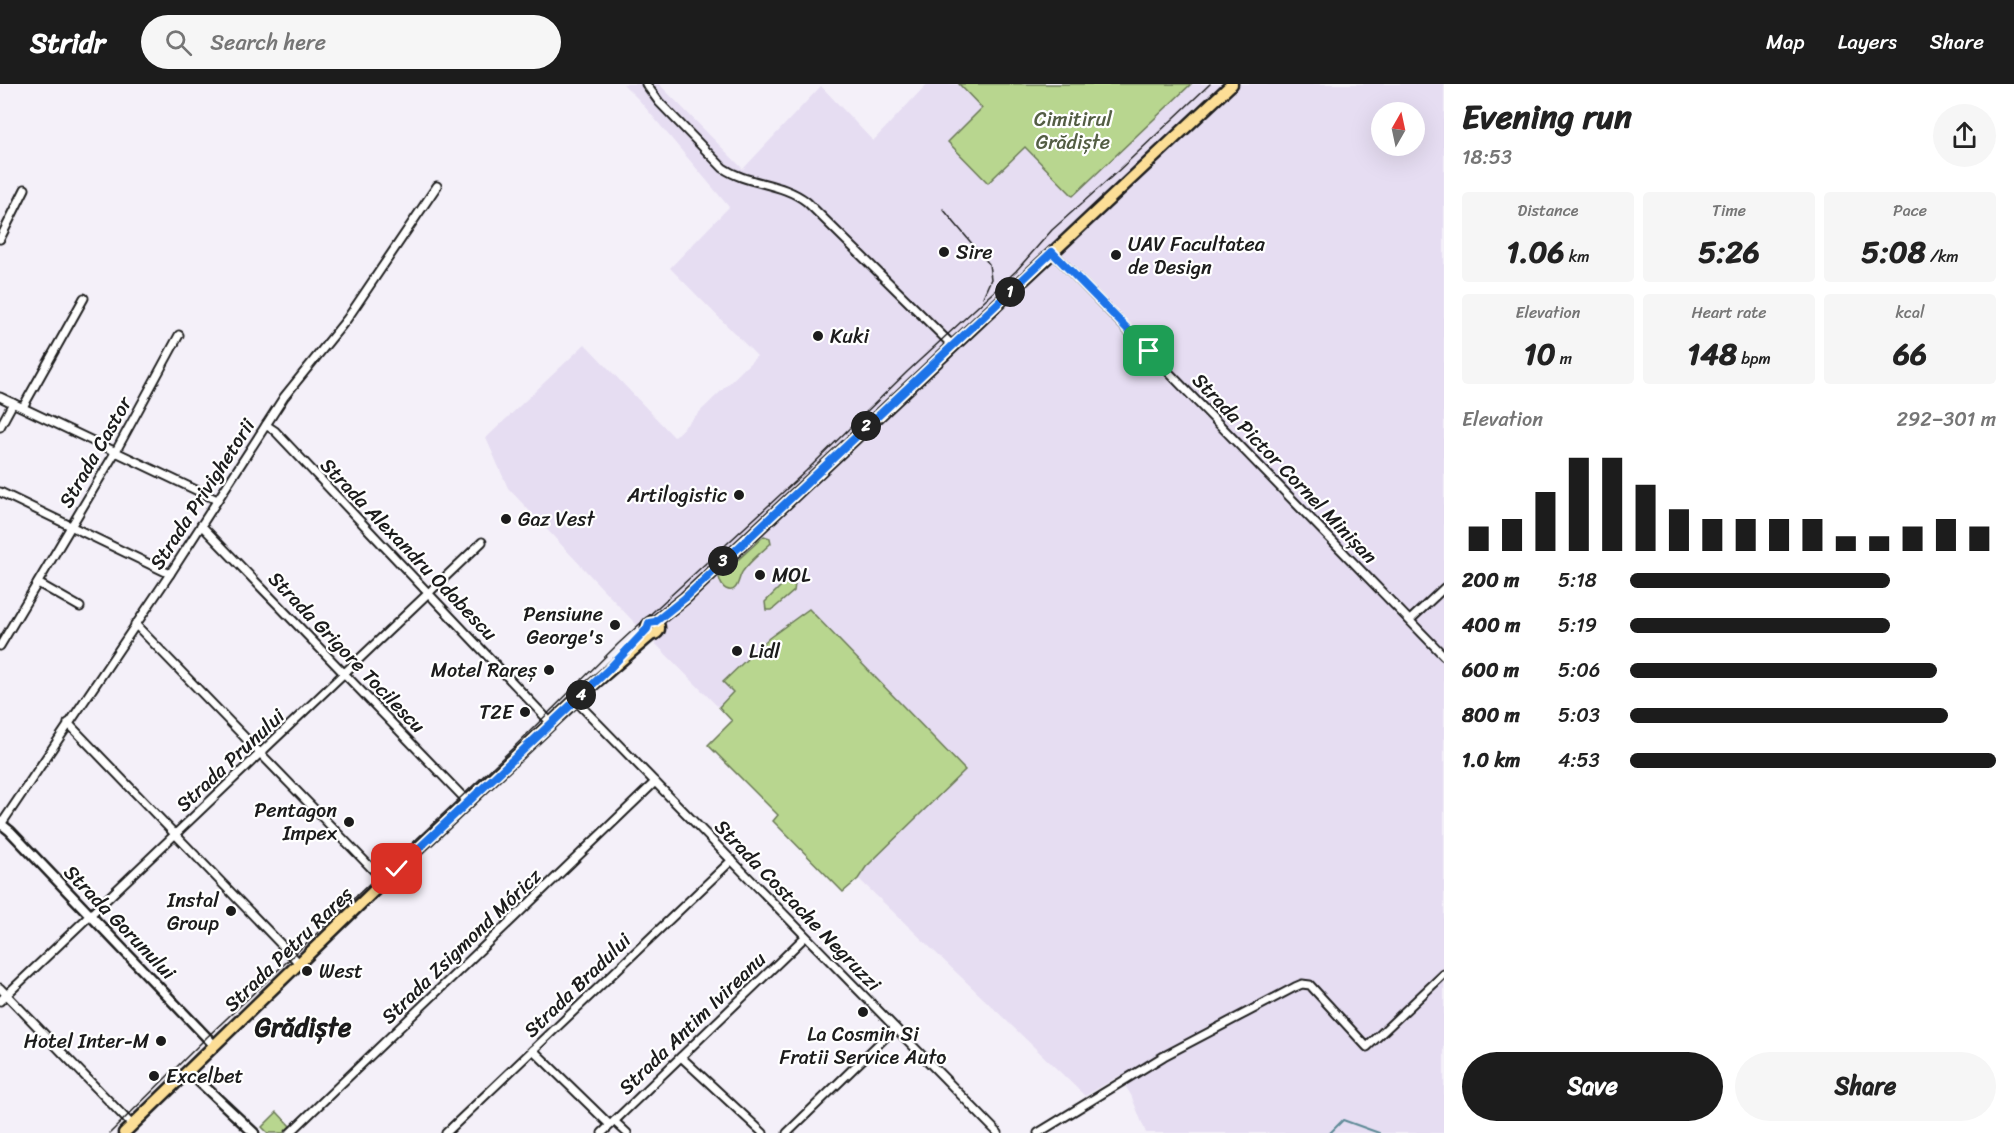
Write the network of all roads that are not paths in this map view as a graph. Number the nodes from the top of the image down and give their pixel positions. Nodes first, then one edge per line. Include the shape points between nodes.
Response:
1 (646, 84) edge
2 (1232, 84) edge
3 (437, 186) dead end
4 (25, 189) dead end
5 (0, 238) edge
6 (1052, 252) junction
7 (84, 298) dead end
8 (179, 336) dead end
9 (952, 345) junction
10 (0, 397) edge
11 (13, 403) junction
12 (22, 407) junction
13 (266, 425) junction
14 (0, 427) edge
15 (116, 451) junction
16 (0, 492) edge
17 (218, 500) junction
18 (201, 525) junction
19 (72, 526) junction
20 (482, 542) dead end
21 (170, 574) junction
22 (38, 583) junction
23 (1444, 588) edge
24 (429, 593) junction
25 (80, 608) dead end
26 (1410, 620) junction
27 (135, 624) junction
28 (0, 646) edge
29 (1444, 656) edge
30 (345, 674) junction
31 (575, 700) junction
32 (68, 723) junction
33 (551, 723) junction
34 (261, 753) junction
35 (655, 782) junction
36 (468, 802) junction
37 (0, 824) edge
38 (175, 834) junction
39 (732, 860) junction
40 (384, 881) junction
41 (90, 914) junction
42 (805, 937) junction
43 (299, 963) junction
44 (1444, 975) edge
45 (0, 988) edge
46 (7, 995) junction
47 (0, 1001) edge
48 (895, 1028) junction
49 (214, 1045) junction
50 (533, 1050) junction
51 (681, 1057) junction
52 (188, 1071) junction
53 (612, 1123) junction
54 (128, 1129) edge
55 (254, 1133) edge
56 (290, 1133) edge
57 (446, 1133) edge
58 (602, 1133) edge
59 (627, 1133) edge
60 (763, 1133) edge
61 (787, 1133) edge
62 (998, 1133) edge
63 (1038, 1133) edge

1 - 9 street via 723,168 733,175 793,192 807,202
2 - 6 main road, Strada Petru Rareș
3 - 13 street, Strada Privighetorii via 347,319
4 - 5 street
6 - 9 main road, Strada Petru Rareș
6 - 26 street, Strada Pictor Cornel Minișan
7 - 12 street
8 - 15 street, Strada Castor
9 - 31 main road, Strada Petru Rareș
10 - 11 street
11 - 12 street
11 - 14 street
12 - 15 street
13 - 17 street, Strada Privighetorii
13 - 24 street, Strada Alexandru Odobescu
15 - 17 street
15 - 19 street, Strada Castor
16 - 19 street
17 - 18 street, Strada Privighetorii
18 - 21 street, Strada Privighetorii
18 - 30 street, Strada Grigore Tocilescu
19 - 21 street
19 - 22 street, Strada Castor
20 - 24 street, Strada Prunului
21 - 27 street, Strada Privighetorii
22 - 25 street
22 - 28 street, Strada Castor
23 - 26 street
24 - 30 street, Strada Prunului
24 - 33 street, Strada Alexandru Odobescu
26 - 29 street, Strada Pictor Cornel Minișan
27 - 32 street, Strada Privighetorii
27 - 34 street
30 - 34 street, Strada Prunului
30 - 36 street, Strada Grigore Tocilescu
31 - 33 main road, Strada Petru Rareș
31 - 35 street, Strada Costache Negruzzi
32 - 37 street, Strada Privighetorii
32 - 38 street
33 - 36 main road, Strada Petru Rareș
34 - 38 street, Strada Prunului
34 - 40 street
35 - 39 street, Strada Costache Negruzzi
35 - 56 street, Strada Zsigmond Móricz
36 - 40 main road, Strada Petru Rareș
37 - 41 street, Strada Gorunului
38 - 41 street, Strada Prunului
38 - 43 street
39 - 42 street, Strada Costache Negruzzi
39 - 50 street, Strada Bradului
40 - 43 main road, Strada Petru Rareș
41 - 46 street, Strada Prunului
41 - 49 street, Strada Gorunului
42 - 48 street, Strada Costache Negruzzi
42 - 51 street, Strada Antim Ivireanu
43 - 49 main road, Strada Petru Rareș
44 - 63 street via 1367,1047 1313,988 1302,984 1164,1056
45 - 46 street
46 - 47 street, Strada Prunului
46 - 54 street
48 - 61 street
48 - 62 street, Strada Costache Negruzzi
49 - 52 main road, Strada Petru Rareș
50 - 53 street
50 - 57 street, Strada Bradului
51 - 53 street, Strada Antim Ivireanu
51 - 60 street
52 - 54 main road, Strada Petru Rareș
52 - 55 street
53 - 58 street, Strada Antim Ivireanu
53 - 59 street

